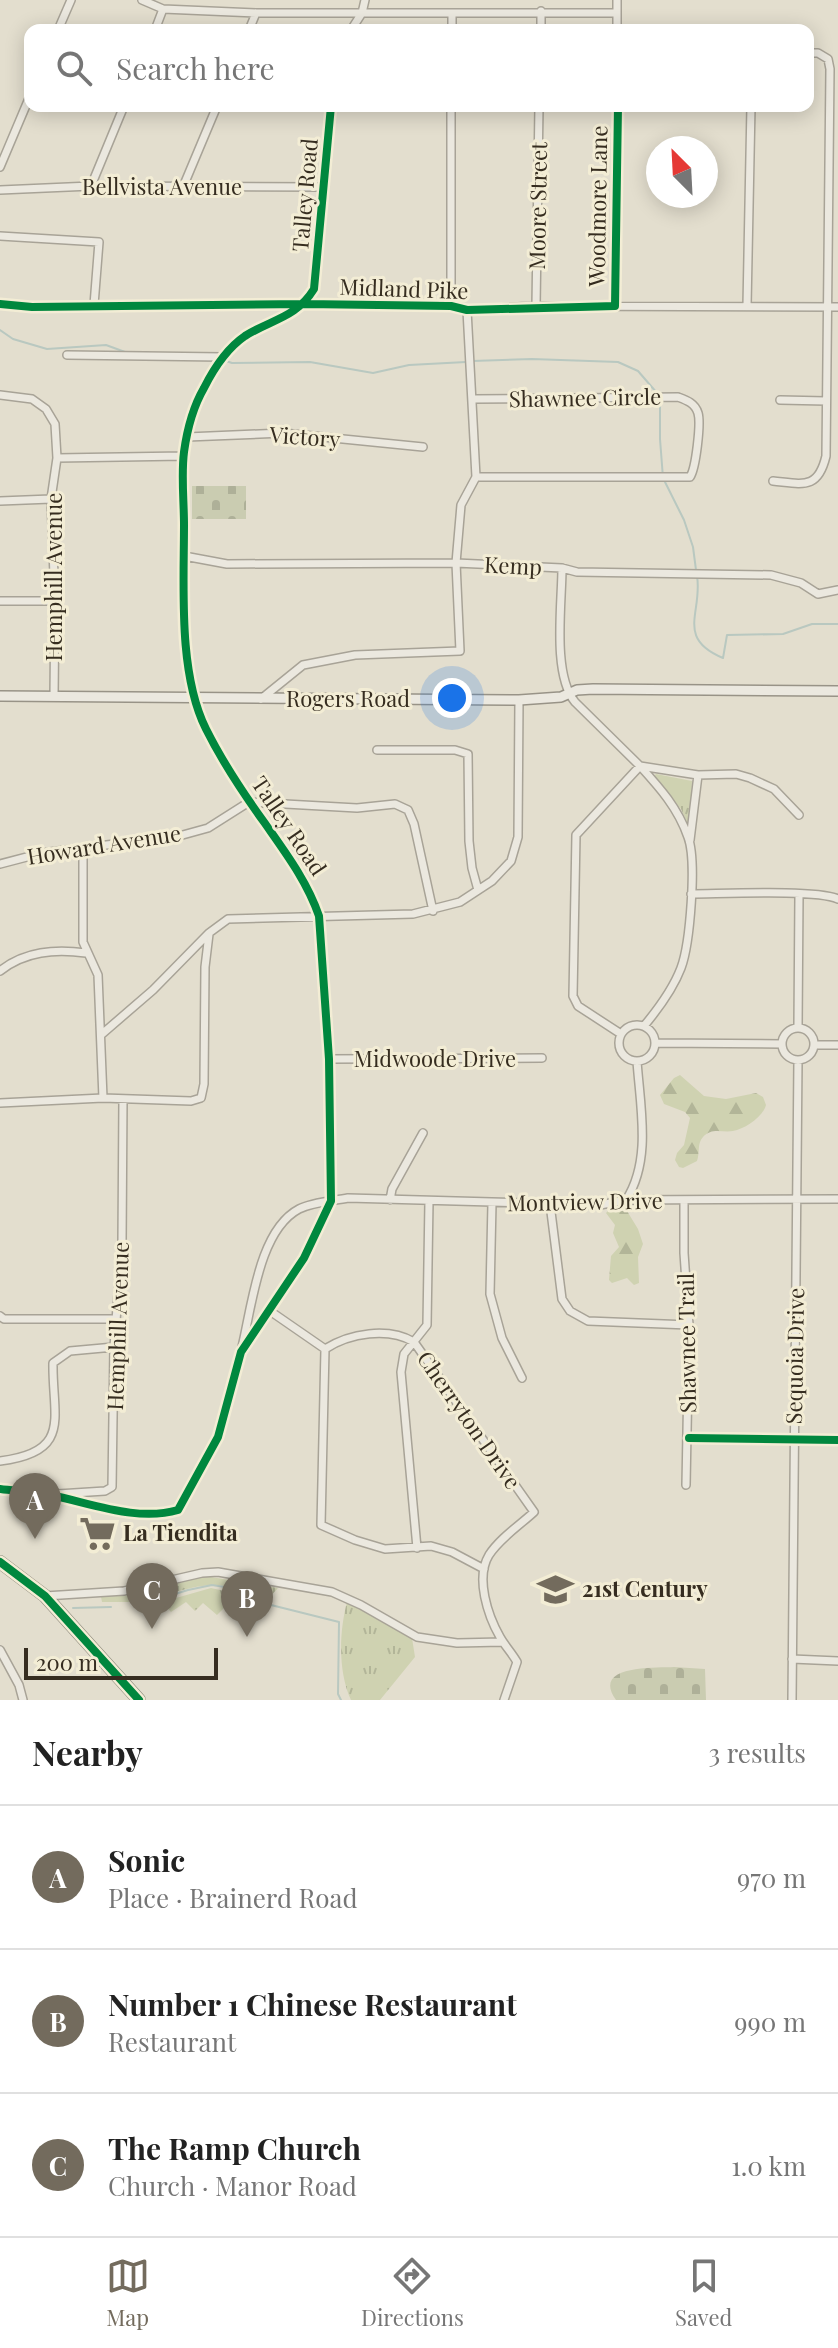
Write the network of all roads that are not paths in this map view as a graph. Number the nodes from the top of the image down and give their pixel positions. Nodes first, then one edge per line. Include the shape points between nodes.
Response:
1 (71, 0) edge
2 (142, 0) edge
3 (365, 0) edge
4 (617, 0) edge
5 (163, 9) junction
6 (541, 11) junction
7 (256, 13) junction
8 (362, 13) junction
9 (617, 13) junction
10 (452, 15) junction
11 (61, 24) edge
12 (157, 24) edge
13 (251, 24) edge
14 (355, 24) edge
15 (452, 24) edge
16 (541, 24) edge
17 (617, 24) edge
18 (814, 53) edge
19 (24, 110) edge
20 (122, 112) edge
21 (214, 112) edge
22 (330, 112) edge
23 (451, 112) edge
24 (539, 112) edge
25 (618, 112) edge
26 (751, 112) edge
27 (0, 167) edge
28 (91, 186) junction
29 (183, 187) junction
30 (324, 187) junction
31 (0, 190) edge
32 (0, 236) edge
33 (0, 304) edge
34 (305, 304) junction
35 (94, 305) junction
36 (451, 306) junction
37 (536, 306) junction
38 (615, 306) junction
39 (747, 306) junction
40 (826, 307) junction
41 (838, 307) edge
42 (467, 310) junction
43 (67, 355) dead end
44 (222, 357) junction
45 (0, 395) edge
46 (474, 399) junction
47 (780, 400) dead end
48 (826, 401) junction
49 (187, 437) junction
50 (423, 447) dead end
51 (184, 456) junction
52 (57, 458) junction
53 (476, 477) junction
54 (773, 481) dead end
55 (51, 499) junction
56 (0, 501) edge
57 (184, 556) junction
58 (456, 563) junction
59 (562, 568) junction
60 (838, 590) edge
61 (0, 601) edge
62 (55, 601) junction
63 (838, 691) edge
64 (569, 694) junction
65 (0, 696) edge
66 (54, 696) junction
67 (193, 698) junction
68 (261, 699) junction
69 (519, 700) junction
70 (377, 750) dead end
71 (640, 766) junction
72 (698, 775) junction
73 (249, 802) junction
74 (799, 815) dead end
75 (690, 841) junction
76 (83, 848) junction
77 (0, 864) edge
78 (478, 890) junction
79 (691, 894) junction
80 (799, 895) junction
81 (838, 899) edge
82 (433, 911) junction
83 (319, 916) junction
84 (209, 933) junction
85 (86, 953) junction
86 (0, 971) edge
87 (644, 1026) junction
88 (798, 1027) junction
89 (102, 1034) junction
90 (621, 1034) junction
91 (655, 1043) junction
92 (782, 1044) junction
93 (815, 1045) junction
94 (838, 1045) edge
95 (542, 1058) dead end
96 (329, 1059) junction
97 (798, 1060) junction
98 (637, 1061) junction
99 (103, 1098) junction
100 (123, 1099) junction
101 (0, 1103) edge
102 (423, 1133) dead end
103 (796, 1198) junction
104 (838, 1199) edge
105 (390, 1200) junction
106 (626, 1200) junction
107 (331, 1201) junction
108 (429, 1201) junction
109 (684, 1201) junction
110 (492, 1203) junction
111 (550, 1204) junction
112 (270, 1311) junction
113 (0, 1316) edge
114 (115, 1319) junction
115 (689, 1325) junction
116 (414, 1342) junction
117 (114, 1347) junction
118 (325, 1349) junction
119 (241, 1352) junction
120 (522, 1378) dead end
121 (689, 1438) junction
122 (838, 1440) edge
123 (794, 1441) junction
124 (0, 1461) edge
125 (686, 1485) dead end
126 (0, 1489) edge
127 (48, 1495) junction
128 (417, 1548) junction
129 (0, 1562) edge
130 (484, 1569) junction
131 (45, 1596) junction
132 (502, 1642) junction
133 (0, 1650) edge
134 (792, 1659) junction
135 (838, 1661) edge
136 (23, 1700) edge
137 (139, 1700) edge
138 (504, 1700) edge
139 (792, 1700) edge

1 - 11 street
2 - 5 street
3 - 8 street
4 - 9 street
5 - 7 street
5 - 12 street
6 - 9 street
6 - 10 street
6 - 16 street
7 - 8 street
7 - 13 street
8 - 10 street
8 - 14 street
9 - 17 street
10 - 15 street
18 - 40 street via 828,59 830,69
19 - 27 street
20 - 28 street
21 - 29 street
22 - 30 street, Talley Road
23 - 36 street
24 - 37 street, Moore Street
25 - 38 street, Woodmore Lane
26 - 39 street
28 - 29 street, Bellvista Avenue
28 - 31 street, Bellvista Avenue
29 - 30 street, Bellvista Avenue
30 - 34 street, Talley Road via 314,289
32 - 35 street via 99,242
33 - 35 street, Midland Pike
34 - 35 street, Midland Pike
34 - 36 street, Midland Pike
34 - 44 street, Talley Road via 244,337
36 - 42 street, Midland Pike
37 - 38 street, Midland Pike
37 - 42 street, Midland Pike
38 - 39 street, Midland Pike
39 - 40 street, Midland Pike
40 - 41 street, Midland Pike
40 - 48 street
42 - 46 street
43 - 44 street
44 - 49 street, Talley Road via 202,391
45 - 52 street, Hemphill Avenue via 32,399 46,409 55,424
46 - 53 street
46 - 53 street, Shawnee Circle via 678,397 698,412 696,468 690,477
47 - 48 street
48 - 54 street via 826,456 819,477 802,484
49 - 50 street, Victory via 283,433
49 - 51 street, Talley Road
51 - 52 street
51 - 57 street, Talley Road
52 - 55 street, Hemphill Avenue
53 - 58 street via 461,505
55 - 56 street
55 - 62 street, Hemphill Avenue
57 - 58 street, Kemp via 227,564
57 - 67 street, Talley Road
58 - 59 street, Kemp
58 - 68 street via 460,651 355,655 303,665
59 - 60 street, Kemp via 771,575 818,594
59 - 64 street via 561,662
61 - 62 street
62 - 66 street, Hemphill Avenue
63 - 64 street, Rogers Road via 593,689
64 - 69 street, Rogers Road
64 - 71 street
65 - 66 street, Rogers Road
66 - 67 street, Rogers Road
67 - 68 street, Rogers Road
67 - 73 street, Talley Road
68 - 69 street, Rogers Road
69 - 78 street via 518,837 511,861
70 - 78 street via 468,754 469,841
71 - 72 street
71 - 75 street via 666,794
71 - 90 street via 576,835 573,996 578,1006
72 - 74 street via 750,778 774,789
72 - 75 street
73 - 76 street, Howard Avenue via 208,828
73 - 82 street via 357,808 395,804 408,810
73 - 83 street, Talley Road via 300,873
75 - 79 street
76 - 77 street, Howard Avenue
76 - 85 street
78 - 82 street
79 - 80 street
79 - 87 street via 682,966
80 - 81 street
80 - 88 street
82 - 83 street
83 - 84 street via 228,919
83 - 96 street, Talley Road
84 - 89 street
84 - 100 street via 201,1098
85 - 86 street via 36,953
85 - 89 street via 98,975
87 - 90 street via 632,1025
87 - 91 street
88 - 92 street via 784,1035
88 - 93 street via 814,1037
89 - 99 street
90 - 98 street via 620,1050
91 - 92 street
91 - 98 street via 649,1056
92 - 97 street via 785,1054
93 - 94 street
93 - 97 street via 806,1059
95 - 96 street, Midwoode Drive
96 - 107 street, Talley Road
97 - 103 street, Sequoia Drive
98 - 106 street via 642,1148 640,1172
99 - 100 street
99 - 101 street
100 - 114 street, Hemphill Avenue via 122,1242
102 - 105 street
103 - 104 street, Montview Drive
103 - 109 street, Montview Drive
103 - 123 street, Sequoia Drive
105 - 107 street, Montview Drive
105 - 108 street, Montview Drive
106 - 109 street, Montview Drive
106 - 111 street, Montview Drive
107 - 112 street, Talley Road via 304,1258
107 - 119 street, Talley Road via 299,1209 268,1243
108 - 110 street, Montview Drive
108 - 116 street via 427,1325
109 - 115 street, Shawnee Trail
110 - 111 street, Montview Drive
110 - 120 street via 490,1294 502,1338
111 - 115 street via 562,1299 570,1311 588,1321
112 - 118 street
112 - 119 street, Talley Road
113 - 114 street
114 - 117 street, Hemphill Avenue
115 - 121 street, Shawnee Trail
116 - 118 street, Cherryton Drive via 370,1333
116 - 128 street via 404,1354 401,1372
116 - 130 street, Cherryton Drive via 534,1512 499,1543
117 - 124 street via 70,1351 53,1363 53,1437 32,1455
117 - 127 street, Hemphill Avenue via 112,1487
118 - 128 street via 321,1525 385,1549
119 - 127 street, Talley Road via 218,1437 178,1510 160,1515 121,1511
121 - 123 street
121 - 125 street, Shawnee Trail
122 - 123 street
123 - 134 street, Sequoia Drive
126 - 127 street, Talley Road
128 - 130 street via 425,1544 452,1552
129 - 131 main road
130 - 132 street via 487,1611
131 - 132 street via 124,1591 218,1572 332,1592 417,1637
131 - 137 main road
132 - 138 street via 517,1662
133 - 136 street
134 - 135 street
134 - 139 street, Sequoia Drive

